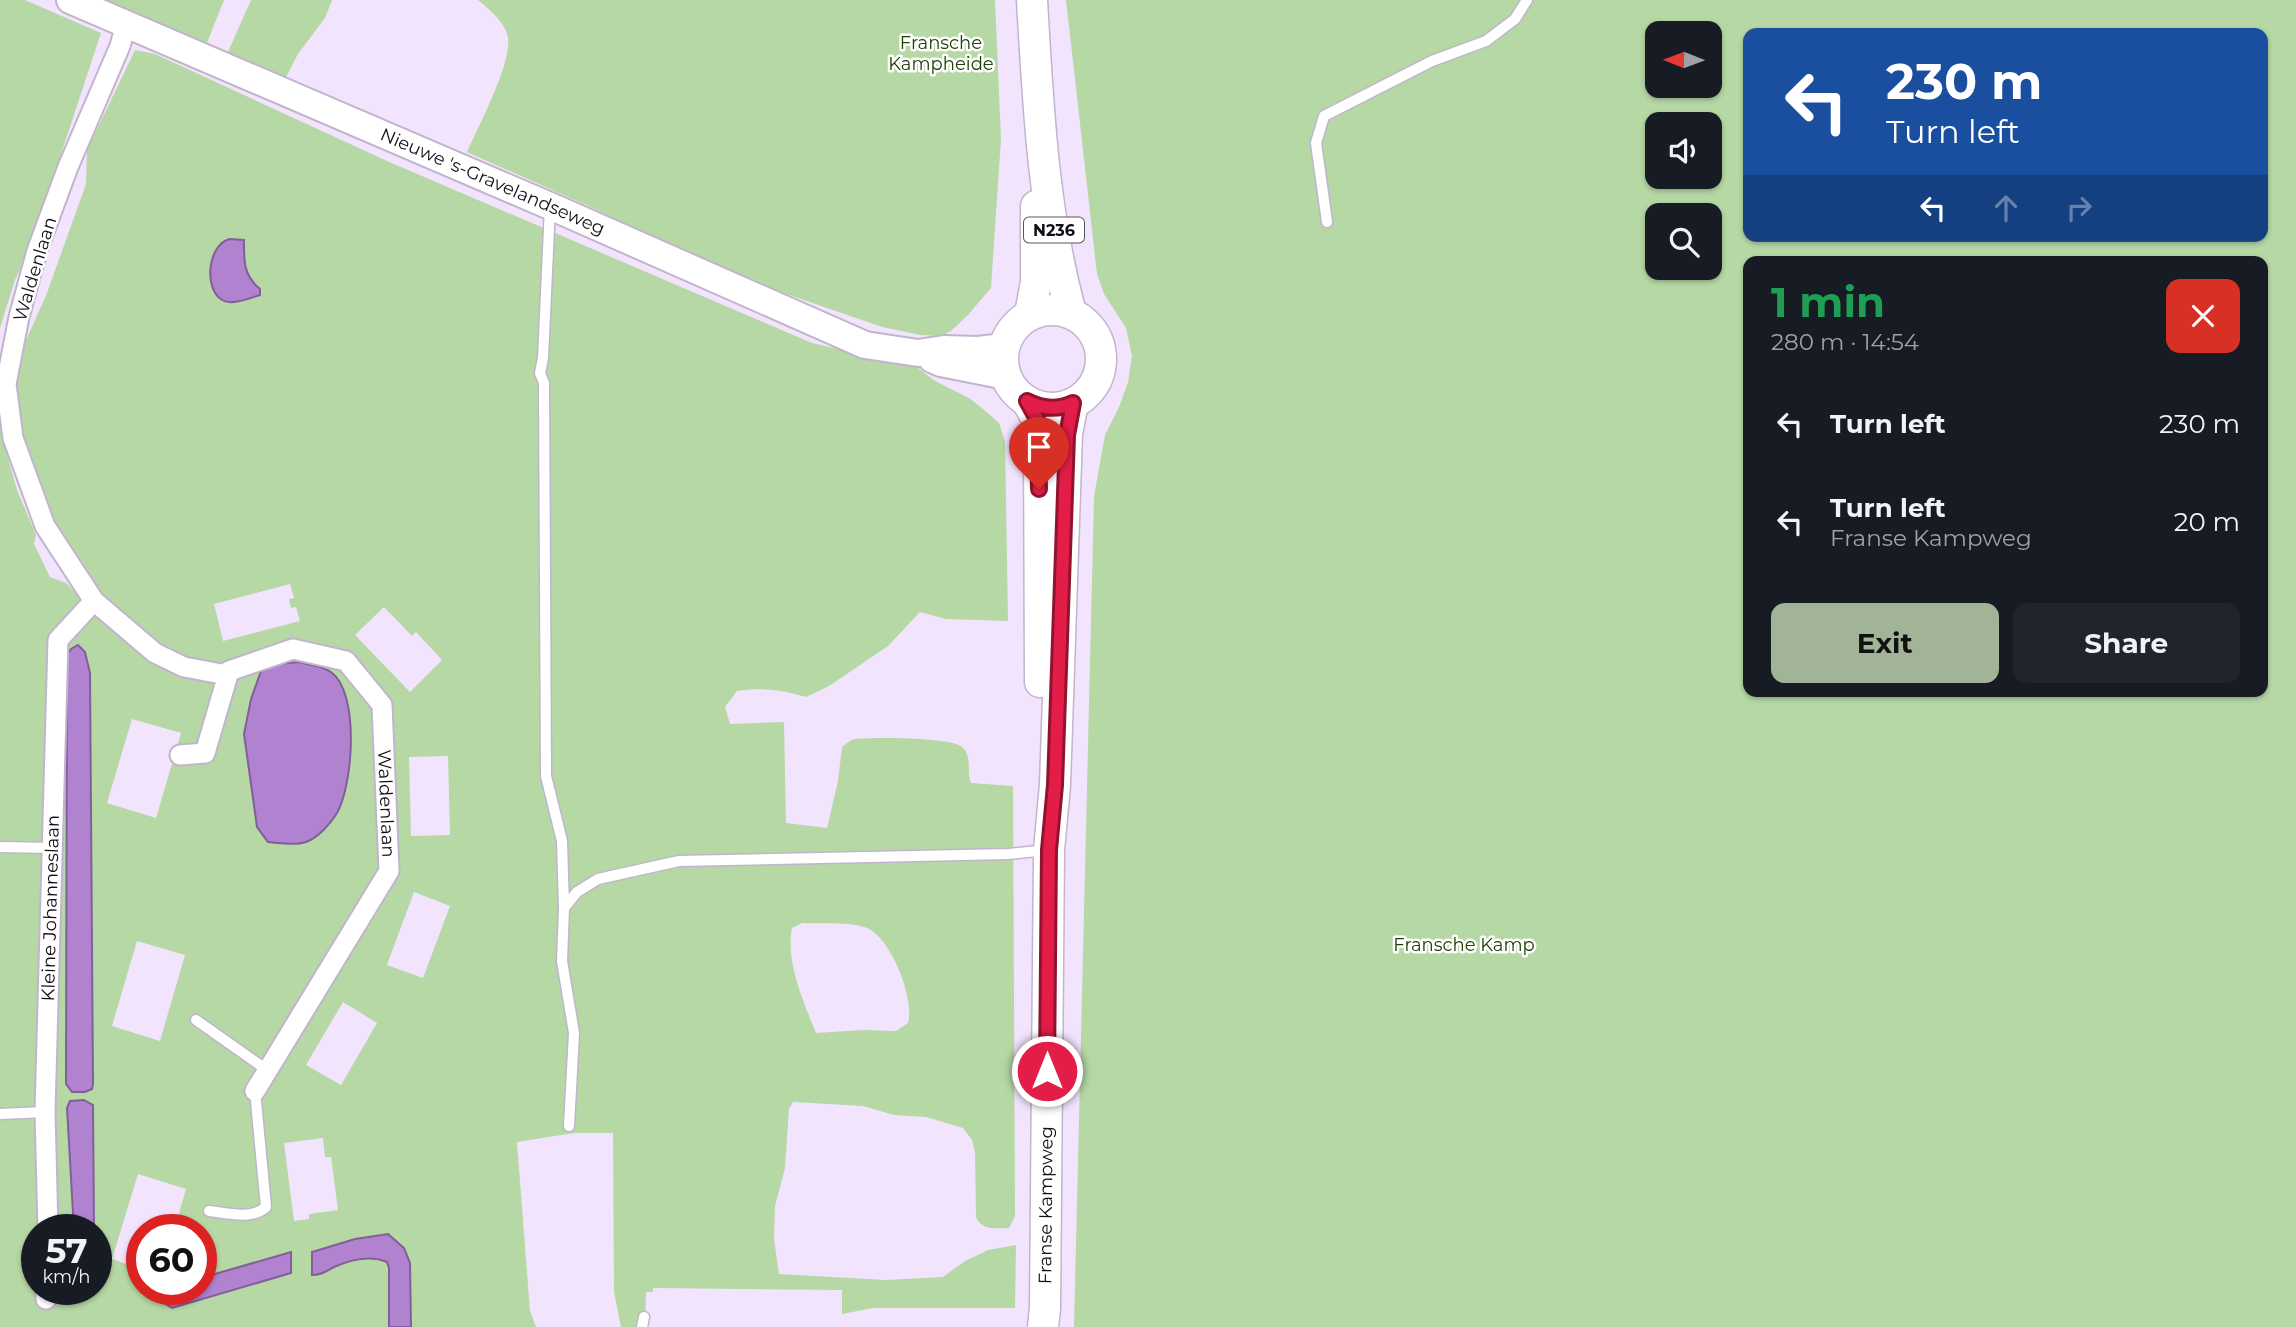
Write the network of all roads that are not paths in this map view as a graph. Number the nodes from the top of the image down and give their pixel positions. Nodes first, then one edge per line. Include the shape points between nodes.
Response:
1 (70, 0) edge
2 (1032, 0) edge
3 (1527, 0) edge
4 (126, 24) junction
5 (1041, 147) junction
6 (550, 206) junction
7 (1327, 222) dead end
8 (1071, 313) junction
9 (1030, 314) junction
10 (1005, 361) junction
11 (1027, 401) junction
12 (1073, 403) junction
13 (94, 601) junction
14 (227, 675) junction
15 (180, 755) dead end
16 (0, 847) edge
17 (54, 848) junction
18 (1049, 850) junction
19 (564, 908) junction
20 (196, 1020) dead end
21 (267, 1070) junction
22 (255, 1091) joint
23 (45, 1112) junction
24 (0, 1114) edge
25 (569, 1126) dead end
26 (209, 1211) dead end
27 (48, 1214) edge
28 (1045, 1321) edge

1 - 4 main road, Nieuwe 's-Gravelandseweg
2 - 5 main road, N236
3 - 7 lane via 1516,19 1486,41 1432,61 1324,116 1316,143
4 - 6 main road, Nieuwe 's-Gravelandseweg
4 - 13 street, Waldenlaan via 37,251 6,384 13,438 45,526
5 - 8 main road, N236
5 - 9 main road, N236
6 - 10 main road, Nieuwe 's-Gravelandseweg via 865,345 918,353 978,350
6 - 19 lane via 540,373 544,383 546,776 562,841
8 - 9 main road via 1050,309
8 - 12 main road via 1091,328 1101,356 1094,386
9 - 10 main road via 1009,333
10 - 11 main road via 1008,383
11 - 12 main road via 1055,408
11 - 18 main road, Franse Kampweg via 1039,435 1041,786
12 - 18 main road, Franse Kampweg via 1067,435
13 - 14 street, Waldenlaan via 155,653 184,667
13 - 17 street, Kleine Johanneslaan via 58,640
14 - 15 street via 205,753
14 - 21 street, Waldenlaan via 293,649 346,661 382,705 389,871
16 - 17 lane
17 - 23 street, Kleine Johanneslaan
18 - 19 lane via 679,861 598,879
18 - 28 main road, Franse Kampweg
19 - 25 lane via 562,961 574,1033
20 - 21 lane
21 - 22 street, Waldenlaan
22 - 26 lane via 266,1207 247,1214
23 - 24 lane
23 - 27 street, Kleine Johanneslaan

